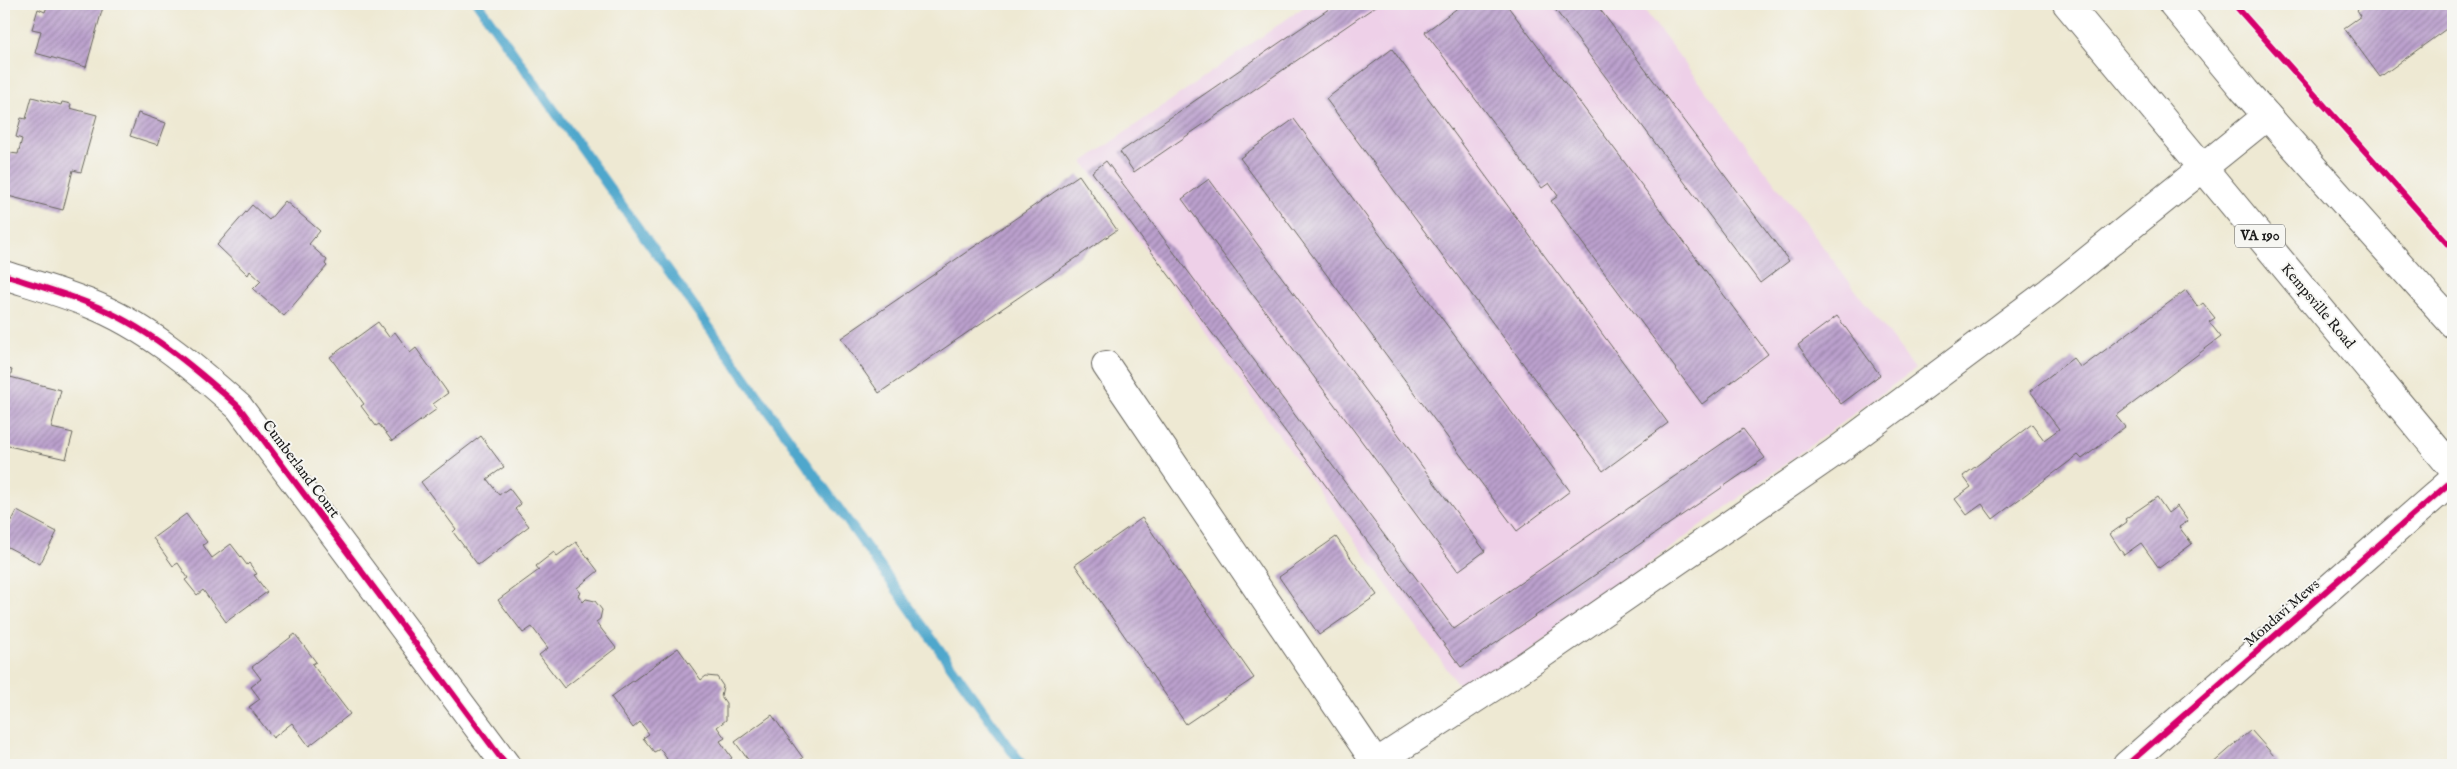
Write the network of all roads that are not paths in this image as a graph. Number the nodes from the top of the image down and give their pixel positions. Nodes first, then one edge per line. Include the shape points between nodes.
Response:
1 (2067, 4) edge
2 (2173, 4) edge
3 (2267, 116) junction
4 (2204, 168) junction
5 (4, 275) edge
6 (2453, 324) edge
7 (1106, 365) dead end
8 (2453, 469) edge
9 (2453, 480) edge
10 (1375, 764) edge
11 (506, 765) edge
12 (2127, 765) edge

1 - 4 street, Kempsville Road / VA 190
2 - 3 street
3 - 4 street
3 - 6 street
4 - 8 street, Kempsville Road / VA 190
4 - 10 street via 2049,292 1835,452 1525,666
5 - 11 street, Cumberland Court via 89,303 131,325 192,365 238,408
7 - 10 street
9 - 12 street, Mondavi Mews

